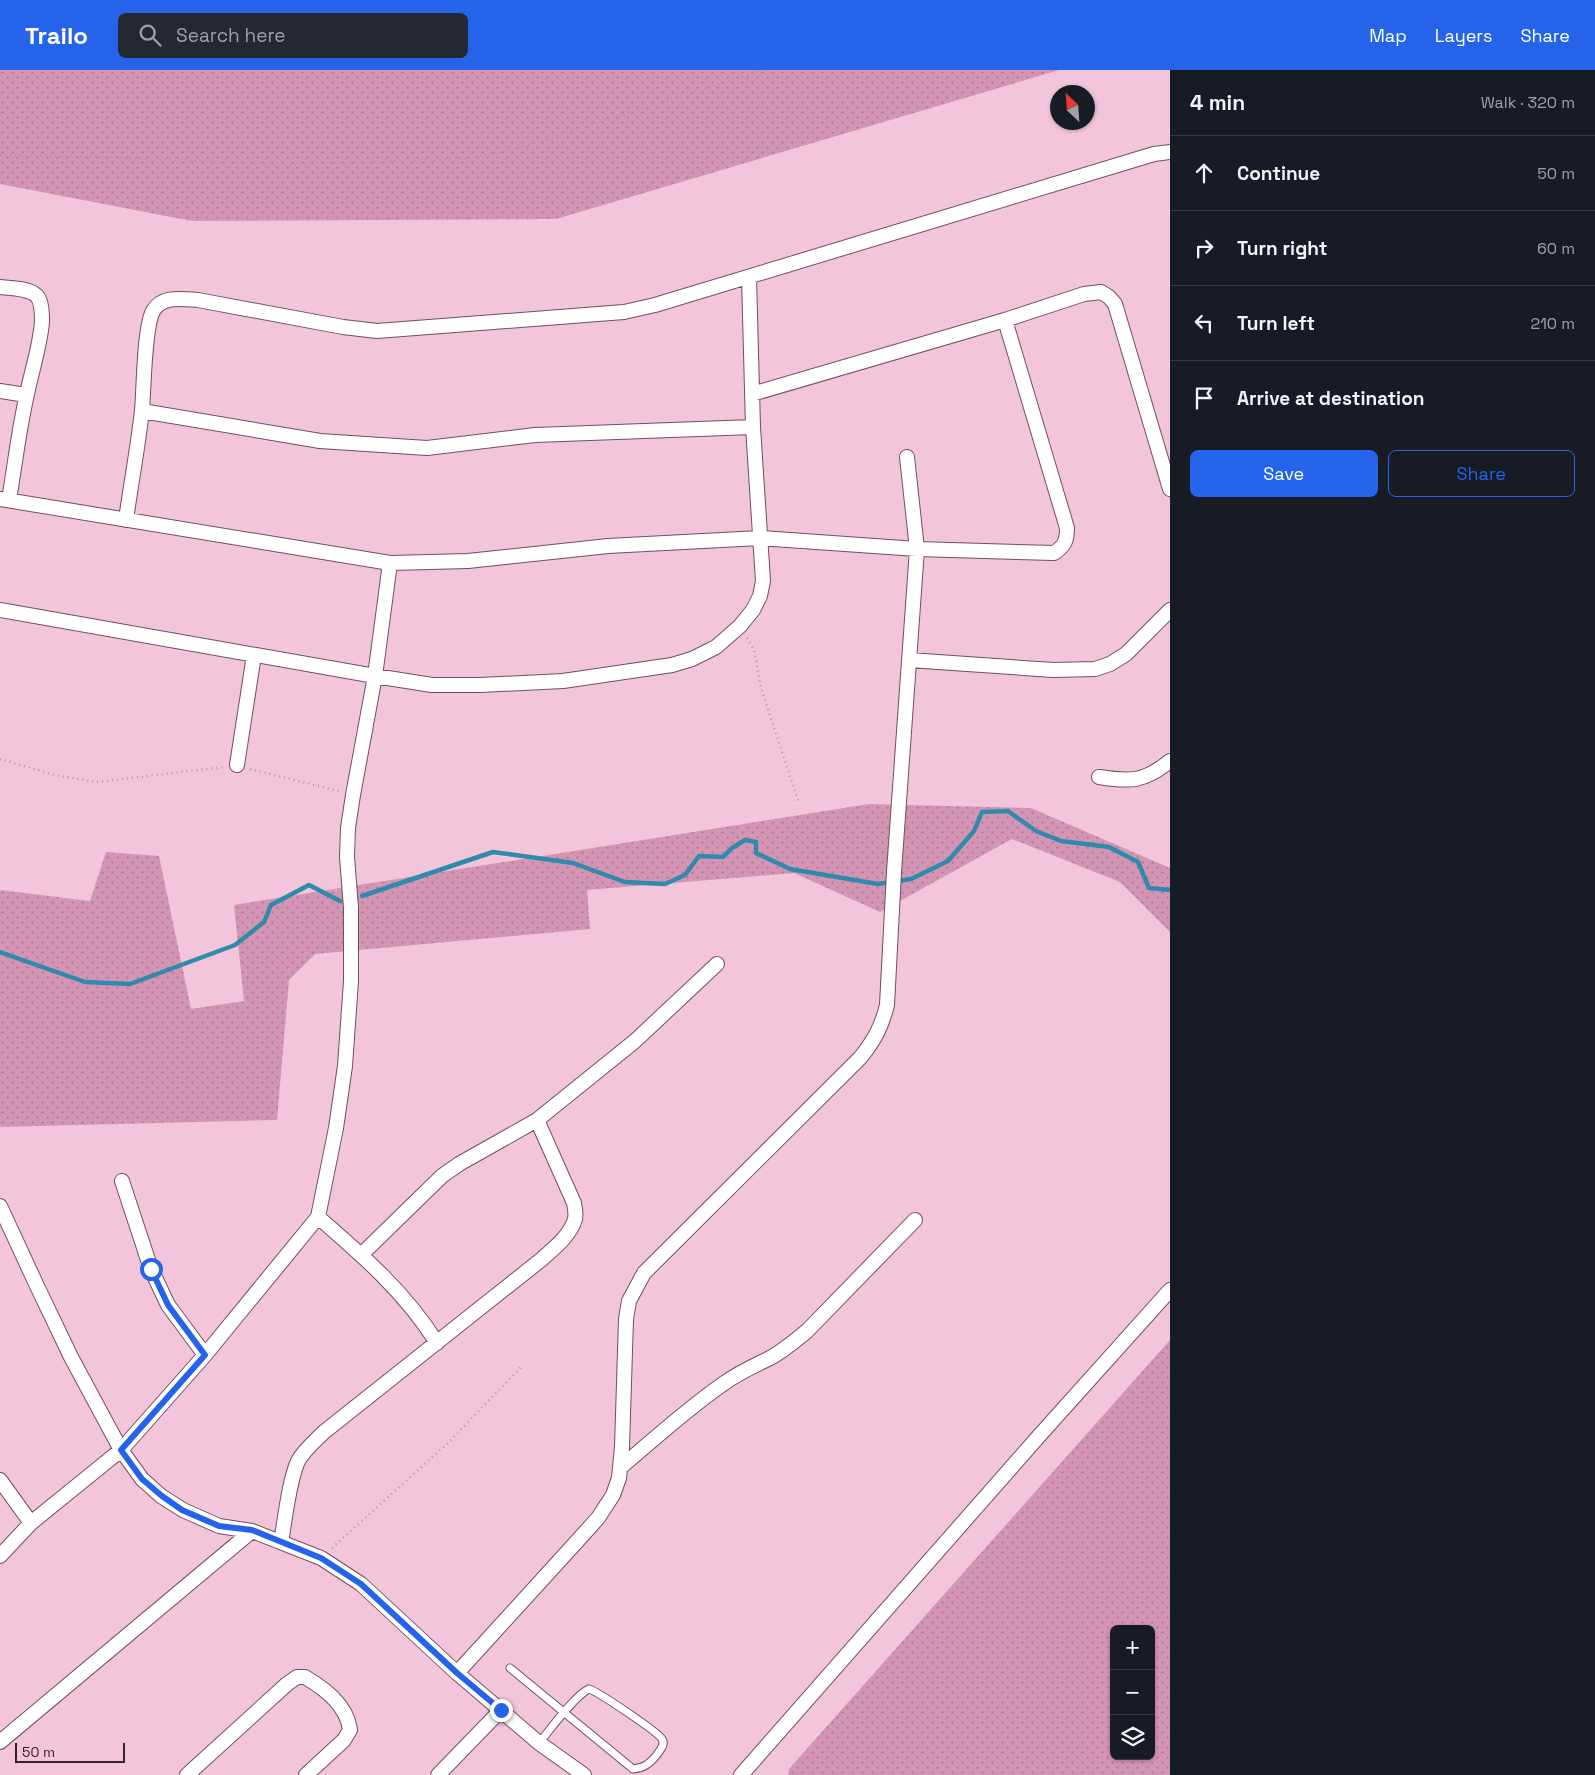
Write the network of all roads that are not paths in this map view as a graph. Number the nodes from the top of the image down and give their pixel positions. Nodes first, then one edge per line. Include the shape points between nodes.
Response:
1 (1170, 152) edge
2 (749, 277) junction
3 (0, 287) edge
4 (1006, 320) junction
5 (0, 391) edge
6 (752, 394) junction
7 (26, 395) junction
8 (142, 411) junction
9 (753, 426) junction
10 (907, 456) dead end
11 (1170, 489) edge
12 (5, 499) edge
13 (126, 520) junction
14 (760, 538) junction
15 (917, 549) junction
16 (390, 564) junction
17 (0, 610) edge
18 (1170, 610) edge
19 (254, 655) junction
20 (909, 660) junction
21 (376, 676) junction
22 (1170, 761) edge
23 (237, 765) road end
24 (1099, 777) dead end
25 (717, 964) dead end
26 (537, 1120) junction
27 (122, 1181) dead end
28 (0, 1206) edge
29 (318, 1217) junction
30 (915, 1220) dead end
31 (362, 1254) junction
32 (1170, 1290) edge
33 (437, 1343) junction
34 (205, 1355) junction
35 (121, 1450) junction
36 (620, 1468) junction
37 (0, 1480) edge
38 (30, 1523) junction
39 (252, 1530) junction
40 (281, 1542) junction
41 (0, 1556) edge
42 (510, 1668) dead end
43 (457, 1673) junction
44 (501, 1710) junction
45 (565, 1712) junction
46 (0, 1742) edge
47 (539, 1743) junction
48 (187, 1775) edge
49 (306, 1775) edge
50 (438, 1775) edge
51 (583, 1775) edge
52 (741, 1775) edge

1 - 2 street via 1154,154
2 - 6 street
2 - 8 street via 655,306 624,312 377,331 174,298 153,310
3 - 7 street via 31,292 40,302 40,339
4 - 6 street
4 - 11 street via 1084,294 1102,292 1116,304
4 - 15 street via 1068,537 1065,544 1054,552 1046,553
5 - 7 street
6 - 9 street
7 - 12 street
8 - 9 street via 320,441 427,448 535,435
8 - 13 street
9 - 14 street
10 - 15 street
12 - 13 street
13 - 16 street
14 - 15 street
14 - 16 street via 608,546 468,561
14 - 21 street via 763,581 753,610 716,647 692,659 672,665 564,681 432,685
15 - 20 street
16 - 21 street
17 - 19 street
18 - 20 street via 1126,654 1095,669 1053,670
19 - 21 street
19 - 23 street
20 - 36 street via 884,1022 872,1044 841,1078 644,1273 629,1301 626,1319
21 - 29 street via 348,828 351,981 345,1066
22 - 24 street via 1139,779
25 - 26 street via 635,1040
26 - 31 street via 442,1176
26 - 33 street via 574,1204 576,1218 560,1242 542,1259
27 - 34 street via 155,1278 168,1305
28 - 35 street via 67,1348
29 - 31 street
29 - 34 street
30 - 36 street via 807,1332 691,1407
31 - 33 street via 410,1304
32 - 52 street
33 - 40 street via 308,1447 298,1461
34 - 35 street
35 - 38 street
35 - 39 street via 142,1479 182,1510 219,1526
36 - 43 street via 613,1495 598,1518
37 - 38 street
38 - 41 street
39 - 40 street
39 - 46 street
40 - 43 street via 321,1558 361,1584
42 - 45 lane
43 - 44 street
44 - 47 street
44 - 50 street
45 - 45 lane via 633,1769 648,1764 663,1746 662,1738 592,1690 585,1691
45 - 47 lane
47 - 51 street
48 - 49 street via 287,1684 297,1677 306,1676 342,1708 350,1730 344,1740

